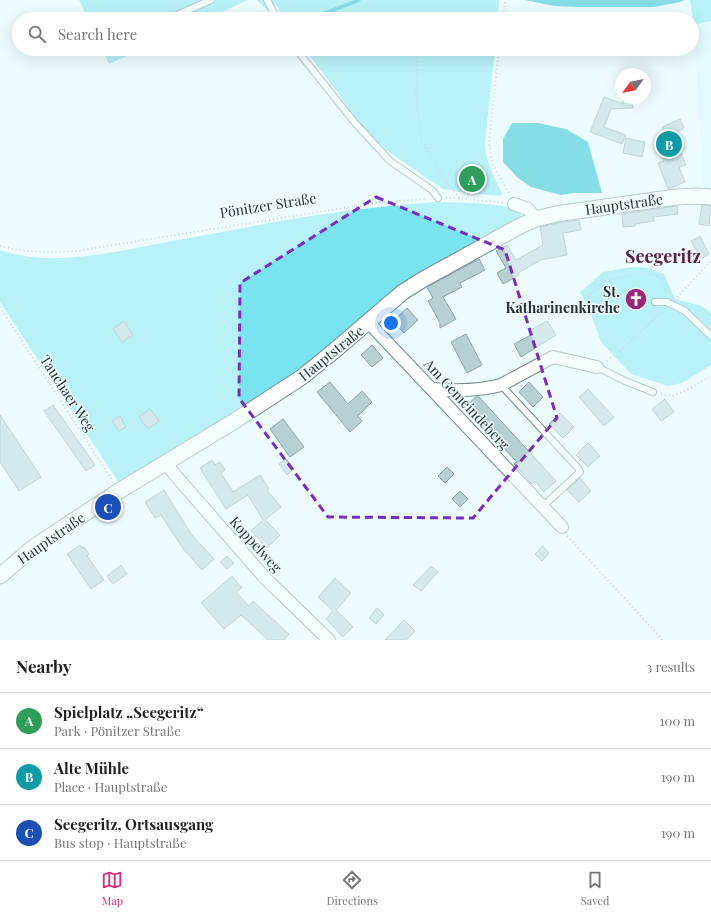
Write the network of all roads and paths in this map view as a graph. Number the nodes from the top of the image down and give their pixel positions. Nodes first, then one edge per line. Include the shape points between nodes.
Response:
1 (210, 0) edge
2 (267, 0) edge
3 (505, 1) edge
4 (183, 12) edge
5 (273, 12) edge
6 (504, 12) edge
7 (302, 56) edge
8 (417, 56) edge
9 (498, 56) edge
10 (711, 197) edge
11 (438, 198) junction
12 (460, 198) junction
13 (514, 204) junction
14 (536, 219) junction
15 (0, 246) edge
16 (711, 261) edge
17 (584, 298) dead end
18 (675, 299) dead end
19 (655, 302) dead end
20 (667, 302) junction
21 (0, 307) edge
22 (368, 322) junction
23 (711, 336) edge
24 (597, 367) junction
25 (711, 376) edge
26 (501, 385) junction
27 (432, 389) junction
28 (653, 392) joint
29 (165, 462) junction
30 (118, 491) junction
31 (542, 507) junction
32 (562, 527) joint
33 (0, 576) edge
34 (329, 640) edge
35 (663, 640) edge

1 - 4 lane
2 - 5 lane
3 - 6 path
7 - 11 lane via 355,123 390,161 432,190
8 - 12 path via 416,98 422,141 442,176
9 - 13 path via 489,143 493,165
10 - 14 street, Hauptstraße via 655,199
11 - 12 path, Pönitzer Straße
11 - 15 path, Pönitzer Straße via 381,202 76,251 36,252
12 - 13 path, Pönitzer Straße
13 - 14 street via 528,209
14 - 22 street, Hauptstraße via 422,280 403,292
16 - 18 path
17 - 20 path via 606,280 635,273 661,278
19 - 20 lane
20 - 23 lane via 685,311
20 - 24 path via 662,311 614,356
21 - 30 path, Tauchaer Weg
22 - 27 street, Am Gemeindeberg
22 - 29 street, Hauptstraße via 302,377
24 - 26 street via 553,357
24 - 28 lane
25 - 28 path via 672,396
26 - 27 street via 450,391
26 - 31 lane via 580,472
27 - 31 street, Am Gemeindeberg
29 - 30 street, Hauptstraße
29 - 34 street, Koppelweg via 265,578
30 - 33 street, Hauptstraße via 35,546
31 - 32 street, Am Gemeindeberg
32 - 35 path via 566,535

